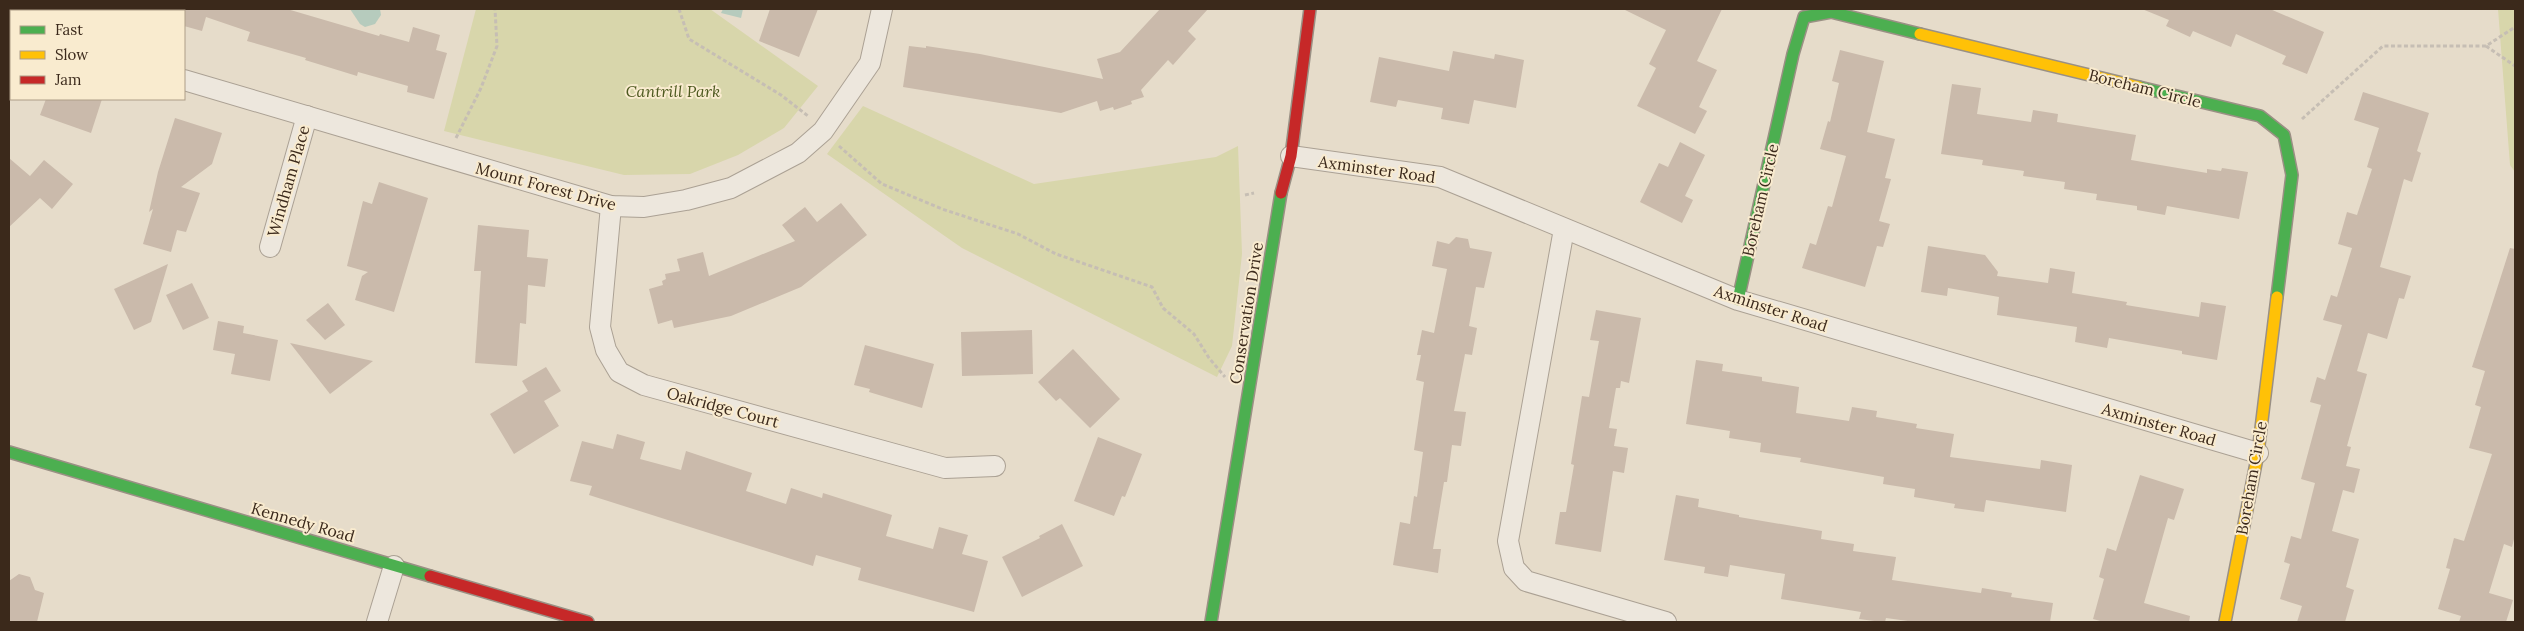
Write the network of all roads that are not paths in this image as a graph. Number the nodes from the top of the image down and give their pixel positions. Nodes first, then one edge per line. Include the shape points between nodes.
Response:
1 (882, 9) edge
2 (1310, 9) edge
3 (185, 80) edge
4 (307, 116) junction
5 (1291, 156) junction
6 (611, 206) junction
7 (1564, 229) junction
8 (270, 247) dead end
9 (1738, 300) junction
10 (9, 452) edge
11 (2258, 453) junction
12 (995, 466) dead end
13 (394, 566) junction
14 (377, 622) edge
15 (588, 622) edge
16 (1212, 622) edge
17 (1666, 622) edge
18 (2224, 622) edge

1 - 6 street, Mount Forest Drive via 870,63 823,131 798,152 731,188 686,200 644,206
2 - 5 street, Conservation Drive
3 - 4 street, Mount Forest Drive
4 - 6 street, Mount Forest Drive
4 - 8 street, Windham Place
5 - 7 street, Axminster Road via 1440,177
5 - 16 street, Conservation Drive via 1281,193
6 - 12 street, Oakridge Court via 600,327 606,350 619,372 644,385 945,468
7 - 9 street, Axminster Road
7 - 17 street via 1508,541 1514,568 1526,581
9 - 11 street, Axminster Road
9 - 11 street, Boreham Circle via 1804,17 1831,12 2260,116 2284,135 2292,175
10 - 13 street, Kennedy Road
11 - 18 street, Boreham Circle
13 - 14 street
13 - 15 street, Kennedy Road

